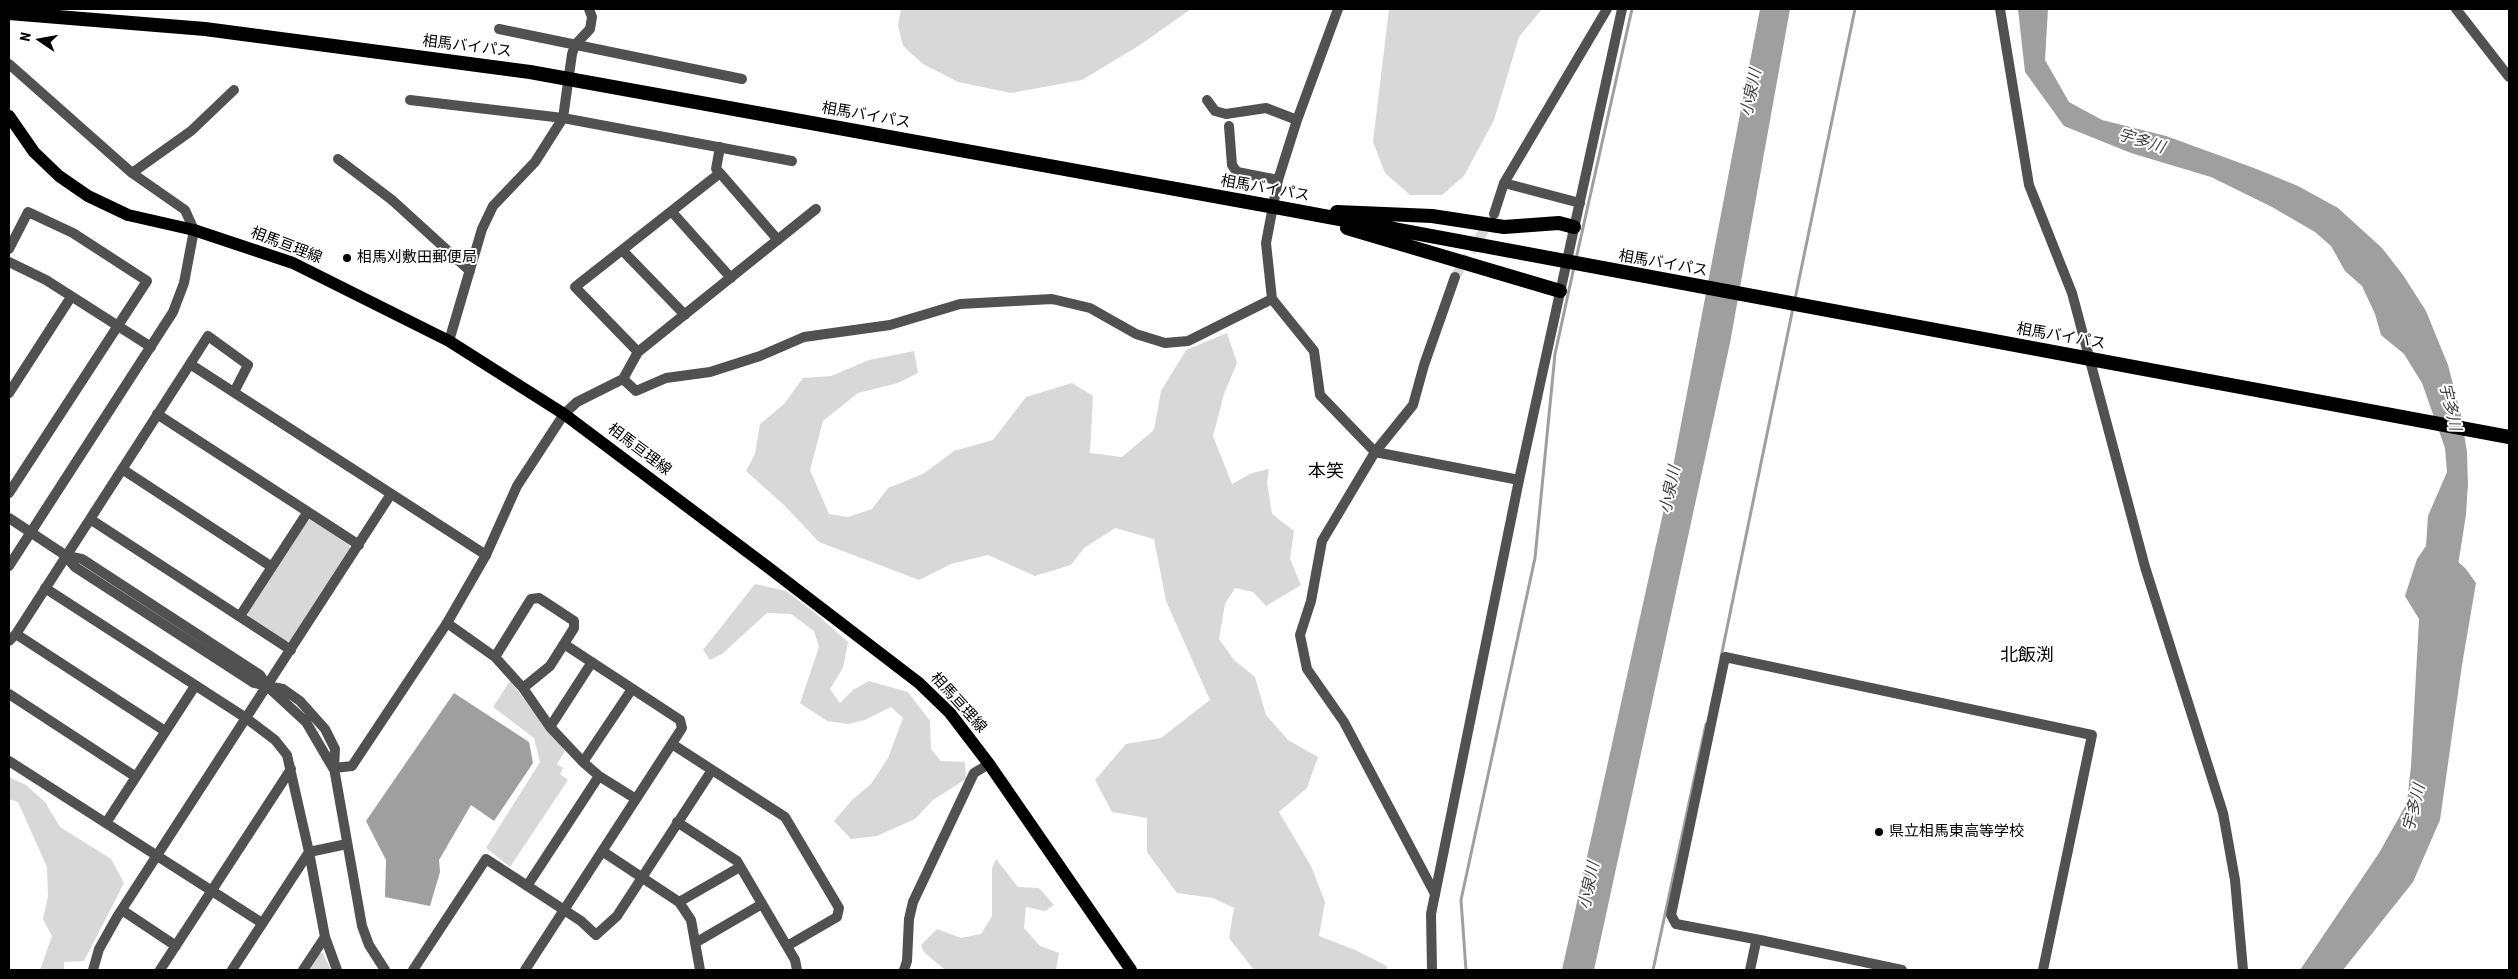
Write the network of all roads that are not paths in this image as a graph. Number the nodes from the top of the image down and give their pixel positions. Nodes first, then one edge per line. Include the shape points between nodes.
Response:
1 (589, 9) edge
2 (1338, 9) edge
3 (1607, 9) edge
4 (1622, 9) edge
5 (2000, 9) edge
6 (2456, 9) edge
7 (9, 13) edge
8 (499, 29) dead end
9 (574, 49) junction
10 (9, 64) edge
11 (2509, 77) edge
12 (742, 79) dead end
13 (234, 90) dead end
14 (410, 100) dead end
15 (1207, 100) dead end
16 (563, 114) junction
17 (1296, 120) junction
18 (10, 122) edge
19 (1229, 126) dead end
20 (720, 148) junction
21 (338, 160) dead end
22 (792, 161) dead end
23 (132, 173) junction
24 (720, 174) junction
25 (1278, 180) junction
26 (1504, 183) junction
27 (1580, 203) junction
28 (816, 209) dead end
29 (1286, 209) junction
30 (672, 212) junction
31 (1494, 214) tunnel mouth
32 (1574, 227) junction
33 (194, 230) junction
34 (12, 233) edge
35 (778, 240) junction
36 (9, 249) edge
37 (622, 250) junction
38 (9, 262) edge
39 (470, 271) junction
40 (1455, 277) tunnel mouth
41 (731, 278) junction
42 (1560, 291) junction
43 (71, 297) junction
44 (1272, 299) junction
45 (684, 315) junction
46 (117, 326) junction
47 (449, 341) junction
48 (151, 347) junction
49 (638, 352) junction
50 (190, 364) junction
51 (623, 378) junction
52 (9, 392) edge
53 (234, 392) junction
54 (157, 414) junction
55 (564, 414) junction
56 (2509, 437) edge
57 (1375, 452) junction
58 (122, 469) junction
59 (1520, 480) junction
60 (9, 493) edge
61 (392, 494) junction
62 (307, 513) junction
63 (9, 518) edge
64 (90, 519) junction
65 (31, 532) junction
66 (359, 545) junction
67 (65, 555) junction
68 (486, 555) junction
69 (9, 566) edge
70 (272, 567) junction
71 (45, 588) junction
72 (240, 616) junction
73 (447, 622) junction
74 (12, 638) edge
75 (564, 644) junction
76 (291, 650) junction
77 (495, 658) junction
78 (592, 662) junction
79 (194, 686) junction
80 (267, 686) junction
81 (523, 688) junction
82 (632, 689) junction
83 (9, 694) edge
84 (246, 718) junction
85 (550, 727) junction
86 (165, 731) junction
87 (672, 744) junction
88 (9, 761) edge
89 (584, 762) junction
90 (989, 764) junction
91 (334, 768) junction
92 (291, 770) junction
93 (712, 770) junction
94 (599, 776) junction
95 (136, 777) junction
96 (636, 799) junction
97 (677, 822) junction
98 (106, 823) junction
99 (347, 844) junction
100 (602, 851) junction
101 (309, 852) junction
102 (157, 856) junction
103 (740, 867) junction
104 (641, 877) junction
105 (527, 886) junction
106 (212, 891) junction
107 (1435, 894) junction
108 (679, 902) junction
109 (762, 904) junction
110 (122, 910) junction
111 (564, 910) junction
112 (262, 923) junction
113 (325, 937) junction
114 (1760, 940) junction
115 (695, 943) junction
116 (176, 946) junction
117 (787, 946) junction
118 (93, 970) edge
119 (160, 970) edge
120 (232, 970) edge
121 (303, 970) edge
122 (337, 970) edge
123 (385, 970) edge
124 (413, 970) edge
125 (525, 970) edge
126 (700, 970) edge
127 (797, 970) edge
128 (904, 970) edge
129 (1131, 970) edge
130 (1432, 970) edge
131 (1750, 970) edge
132 (1902, 970) edge
133 (2042, 970) edge
134 (2243, 970) edge

1 - 9 street via 592,17 590,29
2 - 17 street
3 - 26 street
4 - 27 street
5 - 134 street via 2029,185 2072,293 2145,567 2223,814 2235,880
6 - 11 street
7 - 29 highway, 相馬バイパス via 205,29 530,72
8 - 9 street
9 - 12 street
9 - 16 street
10 - 23 street
13 - 23 street via 191,131
14 - 16 street
15 - 17 street via 1215,111 1226,114 1266,108
16 - 20 street
16 - 39 street via 535,162 493,206 482,229
17 - 25 street
18 - 33 main road, 相馬亘理線 via 46,164 88,196 128,215
19 - 25 street via 1232,165 1237,172
20 - 22 street
20 - 24 street via 716,169
21 - 39 street via 392,200
23 - 33 street via 184,210
24 - 30 street
24 - 35 street
25 - 44 street via 1266,243
26 - 27 street
26 - 31 street
27 - 32 street
28 - 35 street
29 - 32 highway via 1432,216 1504,227 1560,223
29 - 42 highway
29 - 56 highway, 相馬バイパス
30 - 37 street
30 - 41 street
32 - 42 street
33 - 47 main road, 相馬亘理線 via 293,263
33 - 48 street via 179,299
34 - 36 street
34 - 46 street via 28,212 74,233 147,281
35 - 41 street
37 - 45 street
37 - 49 street via 575,287
38 - 43 street via 46,280
39 - 47 street
40 - 57 street via 1413,405
41 - 45 street
42 - 59 street
43 - 46 street
43 - 52 street
44 - 51 street via 1188,341 1165,343 1136,334 1090,308 1052,299 960,304 890,325 804,337 760,356 710,372 666,378 636,391
44 - 57 street via 1314,351 1320,395
45 - 49 street
46 - 48 street
46 - 60 street
47 - 55 main road, 相馬亘理線
48 - 65 street
49 - 51 street
50 - 53 street
50 - 53 street via 208,336 248,365
50 - 54 street
51 - 55 street via 577,402
53 - 61 street
54 - 58 street
54 - 62 street
55 - 68 street via 517,486
55 - 90 main road, 相馬亘理線 via 919,683 950,713
57 - 59 street
57 - 107 street via 1322,541 1311,601 1300,635 1307,669 1344,722
58 - 64 street
58 - 70 street
59 - 107 street
61 - 66 street
61 - 68 street
62 - 66 street
62 - 70 street
63 - 65 street
64 - 67 street
64 - 72 street
65 - 67 street
65 - 69 street
66 - 76 street
67 - 71 street
67 - 80 street via 90,564 260,675
68 - 73 street
70 - 72 street
71 - 74 street
71 - 79 street
72 - 76 street
73 - 77 street
73 - 91 street via 352,766
74 - 86 street
75 - 77 street via 574,628 574,621 539,598 531,599
75 - 78 street
75 - 81 street via 550,666
76 - 80 street
77 - 81 street
78 - 82 street
78 - 85 street
79 - 84 street
79 - 86 street
80 - 84 street
80 - 91 street via 283,689 300,700 324,729 335,749
81 - 85 street
82 - 87 street via 680,720 682,728
82 - 89 street
83 - 95 street
84 - 92 street via 275,740 287,755
84 - 102 street
85 - 89 street
86 - 95 street
87 - 93 street
87 - 96 street
88 - 98 street
89 - 94 street
90 - 128 street via 974,773 913,902 908,919
90 - 129 main road, 相馬亘理線
91 - 99 street
92 - 101 street
92 - 106 street
93 - 97 street
93 - 117 street via 785,817 839,908 837,916
94 - 96 street
94 - 105 street
95 - 98 street
96 - 100 street
97 - 103 street via 737,861
97 - 104 street
98 - 102 street
99 - 101 street
99 - 123 street via 362,926 369,945
100 - 104 street
100 - 111 street
101 - 112 street
101 - 113 street
102 - 106 street
102 - 110 street
103 - 108 street
103 - 109 street
104 - 108 street
104 - 111 street via 617,916 596,935
105 - 111 street
105 - 124 street via 486,859
106 - 112 street
106 - 116 street
107 - 130 street via 1431,914
108 - 115 street via 691,920
109 - 115 street
109 - 117 street
110 - 116 street
110 - 118 street via 99,948
111 - 125 street
112 - 120 street
113 - 121 street
113 - 122 street
114 - 131 street via 1756,942
114 - 132 street
114 - 133 street via 1676,924 1671,915 1725,657 2092,735
115 - 126 street
116 - 119 street
117 - 127 street

